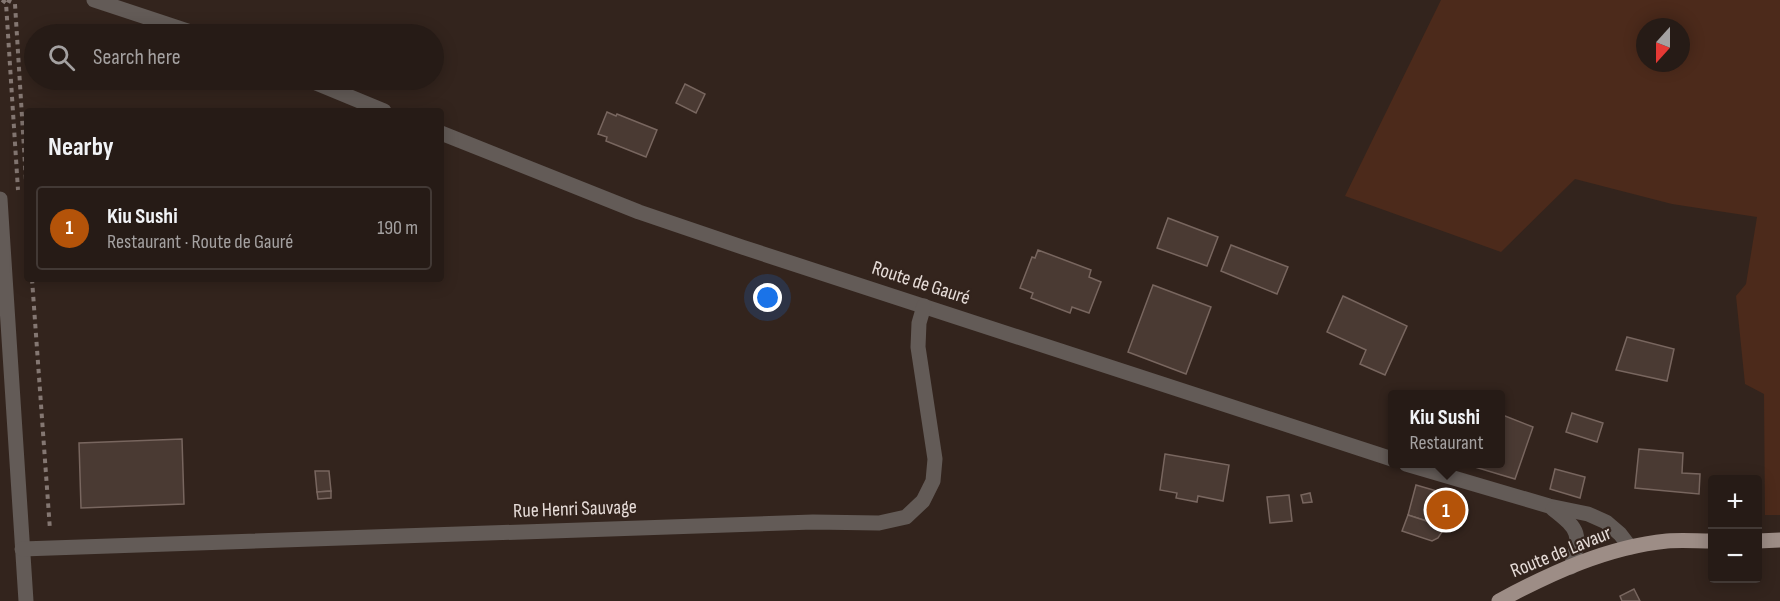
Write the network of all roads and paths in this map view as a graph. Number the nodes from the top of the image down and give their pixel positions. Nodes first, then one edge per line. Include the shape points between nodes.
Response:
1 (7, 0) edge
2 (94, 0) edge
3 (167, 24) edge
4 (333, 90) edge
5 (377, 108) edge
6 (444, 135) edge
7 (24, 149) edge
8 (0, 199) edge
9 (32, 282) edge
10 (924, 306) junction
11 (4, 342) edge
12 (1388, 458) edge
13 (1420, 468) edge
14 (1549, 506) junction
15 (50, 533) dead end
16 (1780, 540) edge
17 (1708, 541) edge
18 (1762, 541) edge
19 (1630, 547) junction
20 (22, 549) junction
21 (1570, 567) junction
22 (26, 601) edge
23 (1499, 601) edge

1 - 7 path via 15,4
2 - 3 street
4 - 5 street
6 - 10 street, Route de Gauré via 639,212
8 - 11 street
9 - 15 path
10 - 12 street, Route de Gauré
10 - 20 street, Rue Henri Sauvage via 918,347 935,459 933,481 923,501 906,517 879,523 801,522
11 - 20 street
13 - 14 street
14 - 19 street via 1606,522
14 - 21 street via 1576,530 1576,550
16 - 18 main road
17 - 19 main road, Route de Lavaur via 1668,541
19 - 21 main road, Route de Lavaur
20 - 22 street
21 - 23 main road, Route de Lavaur

